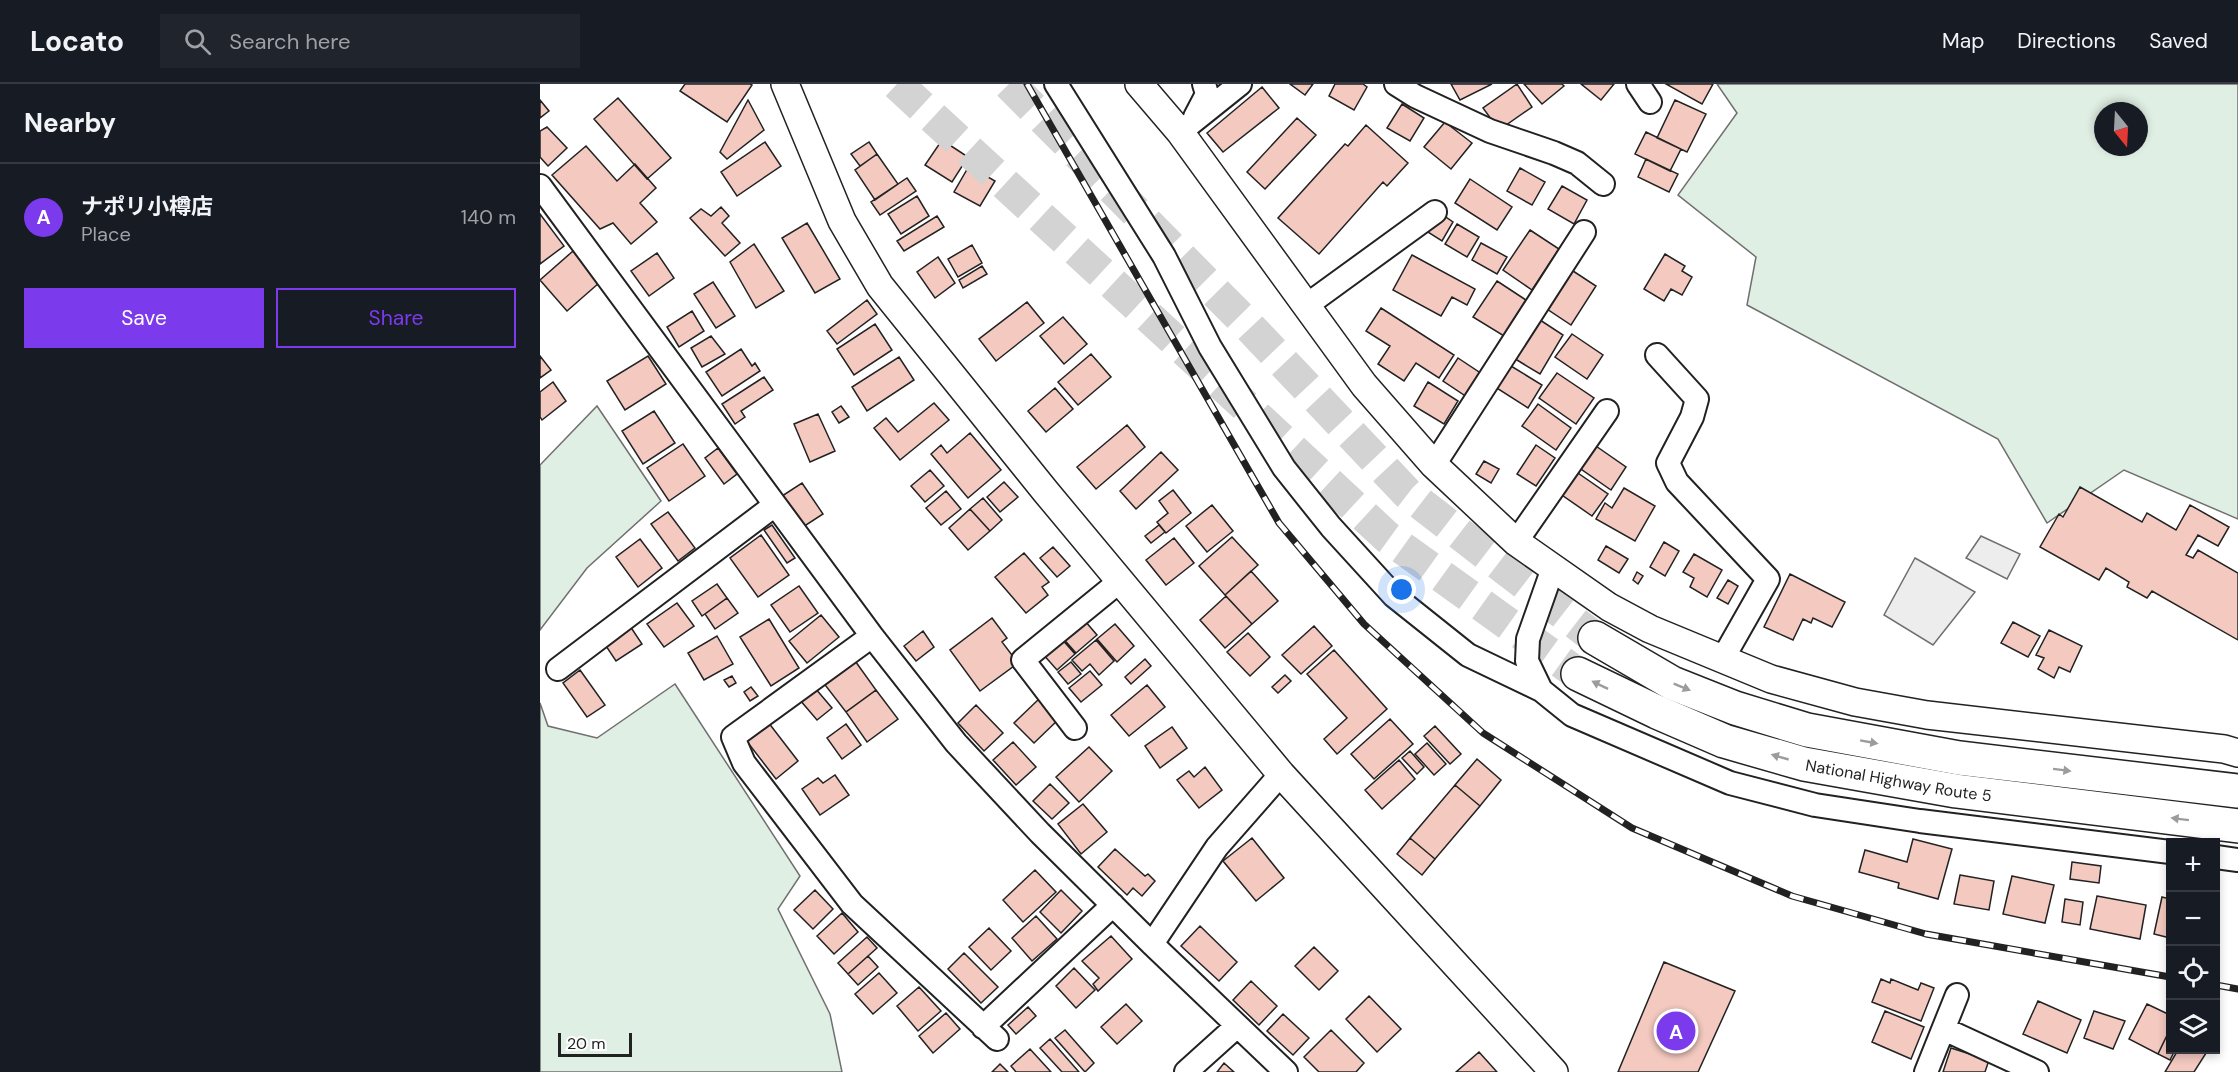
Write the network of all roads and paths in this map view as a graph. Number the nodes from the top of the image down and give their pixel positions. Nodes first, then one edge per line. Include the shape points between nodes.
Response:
1 (785, 84) edge
2 (1056, 84) edge
3 (1139, 84) edge
4 (1204, 84) edge
5 (1240, 84) edge
6 (1396, 84) edge
7 (1186, 128) junction
8 (1604, 184) dead end
9 (540, 186) edge
10 (1435, 212) dead end
11 (1584, 232) dead end
12 (1307, 305) junction
13 (1657, 356) dead end
14 (1607, 411) dead end
15 (1434, 465) junction
16 (776, 506) junction
17 (1516, 542) junction
18 (1553, 568) junction
19 (1120, 581) junction
20 (872, 636) junction
21 (1595, 638) tunnel mouth
22 (1722, 660) junction
23 (558, 669) dead end
24 (1578, 674) tunnel mouth
25 (1541, 690) junction
26 (1075, 728) dead end
27 (2238, 753) edge
28 (1281, 774) junction
29 (2238, 791) edge
30 (2238, 826) edge
31 (2166, 852) edge
32 (2220, 858) edge
33 (2238, 860) edge
34 (1113, 905) junction
35 (1152, 944) junction
36 (1957, 995) dead end
37 (1237, 1026) junction
38 (1944, 1029) junction
39 (1186, 1072) edge
40 (1287, 1072) edge
41 (1554, 1072) edge
42 (1926, 1072) edge
43 (2037, 1072) edge

1 - 19 street via 842,220 880,286
2 - 25 street via 1164,256 1210,347 1284,468 1330,527 1394,596 1468,656
3 - 7 street
4 - 7 street via 1207,94
5 - 7 street
6 - 8 street via 1490,131 1577,163
7 - 12 street
9 - 16 street
10 - 12 street
11 - 15 street
12 - 15 street via 1364,385
13 - 22 street via 1696,399 1692,417 1668,463 1677,482 1768,579
14 - 17 street
15 - 17 street
16 - 20 street
16 - 23 street
17 - 18 street
18 - 22 street via 1609,607
18 - 25 street via 1528,639 1527,661
19 - 26 street via 1023,660
19 - 28 street
20 - 34 street via 956,743
20 - 34 street via 733,737 744,763 852,904 990,1033
21 -> 29 highway, National Highway Route 5 via 1672,683 1807,730 1959,758
22 - 27 street via 1771,679 1855,702 1927,715
30 -> 24 highway, National Highway Route 5 via 1956,791 1804,764 1724,741
25 - 31 street via 1572,715 1730,783 1815,805
28 - 35 street via 1217,847
28 - 41 street
32 - 33 street
34 - 35 street
35 - 37 street
36 - 38 street
37 - 39 street
37 - 40 street
38 - 42 street
38 - 43 street

